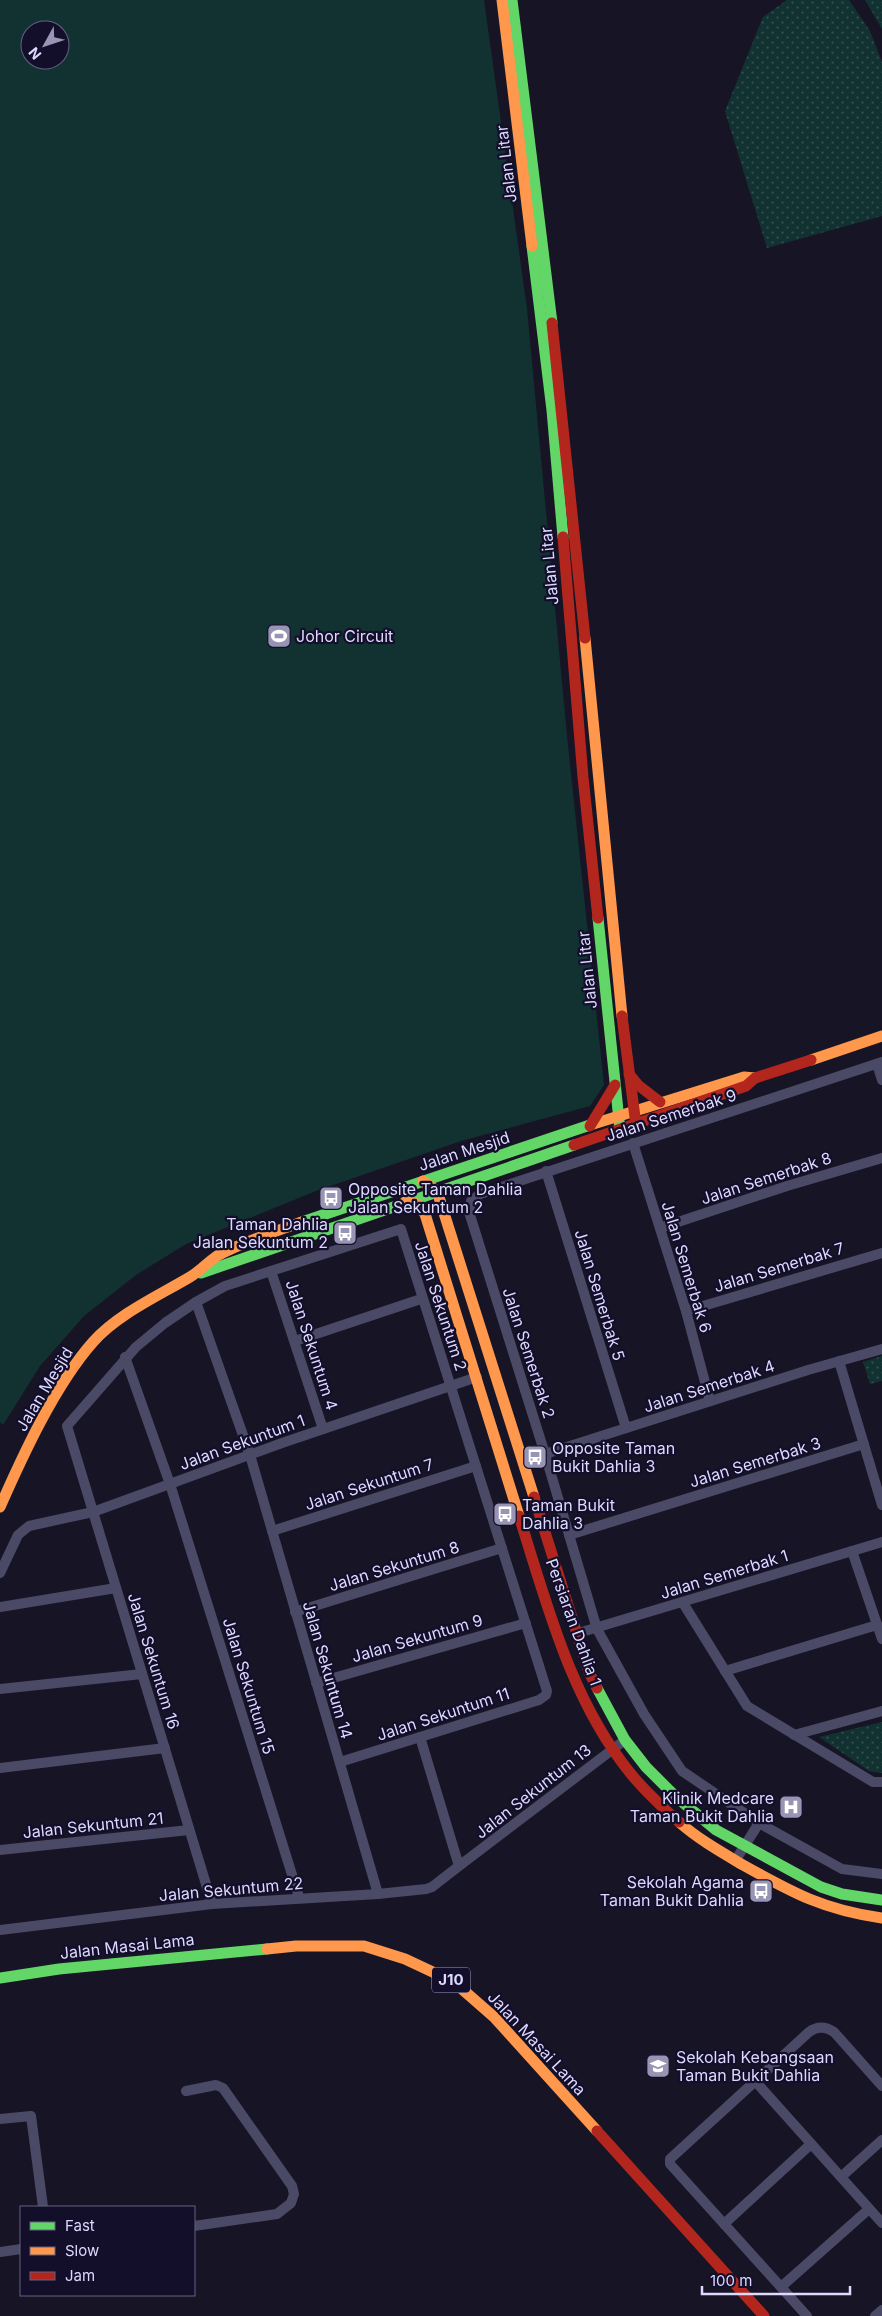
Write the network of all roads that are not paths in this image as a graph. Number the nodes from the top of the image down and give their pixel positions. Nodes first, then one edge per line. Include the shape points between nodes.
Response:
1 (502, 0) edge
2 (512, 0) edge
3 (882, 1036) edge
4 (879, 1063) edge
5 (628, 1073) junction
6 (755, 1078) junction
7 (882, 1080) edge
8 (615, 1085) junction
9 (660, 1102) junction
10 (635, 1111) junction
11 (619, 1116) junction
12 (636, 1125) junction
13 (590, 1126) junction
14 (620, 1130) junction
15 (633, 1143) junction
16 (882, 1158) edge
17 (546, 1171) junction
18 (423, 1182) junction
19 (437, 1191) junction
20 (471, 1201) joint
21 (405, 1202) junction
22 (448, 1223) junction
23 (660, 1228) junction
24 (428, 1229) junction
25 (882, 1253) edge
26 (272, 1271) junction
27 (191, 1276) junction
28 (418, 1300) dead end
29 (196, 1302) junction
30 (686, 1311) junction
31 (295, 1341) junction
32 (882, 1348) edge
33 (126, 1358) junction
34 (839, 1361) junction
35 (477, 1377) junction
36 (451, 1386) junction
37 (710, 1401) junction
38 (67, 1426) joint
39 (626, 1428) junction
40 (323, 1429) junction
41 (864, 1444) junction
42 (546, 1454) junction
43 (250, 1455) junction
44 (476, 1466) junction
45 (170, 1484) junction
46 (882, 1505) edge
47 (0, 1508) edge
48 (93, 1512) junction
49 (272, 1531) junction
50 (569, 1535) junction
51 (882, 1542) edge
52 (502, 1548) junction
53 (852, 1551) junction
54 (0, 1573) edge
55 (116, 1588) junction
56 (683, 1603) junction
57 (0, 1607) edge
58 (295, 1612) junction
59 (526, 1622) junction
60 (878, 1625) junction
61 (597, 1629) junction
62 (575, 1634) junction
63 (882, 1638) edge
64 (725, 1671) junction
65 (142, 1674) junction
66 (316, 1683) junction
67 (0, 1689) edge
68 (526, 1703) joint
69 (882, 1711) edge
70 (794, 1735) junction
71 (420, 1737) junction
72 (625, 1740) junction
73 (165, 1748) junction
74 (611, 1749) junction
75 (340, 1762) junction
76 (0, 1768) edge
77 (882, 1782) edge
78 (759, 1823) junction
79 (190, 1830) junction
80 (744, 1847) junction
81 (0, 1850) edge
82 (735, 1861) junction
83 (459, 1866) junction
84 (882, 1874) edge
85 (378, 1894) junction
86 (299, 1897) junction
87 (882, 1900) edge
88 (212, 1904) junction
89 (882, 1918) edge
90 (0, 1930) edge
91 (0, 1978) edge
92 (755, 2081) junction
93 (882, 2086) edge
94 (186, 2091) dead end
95 (0, 2119) edge
96 (882, 2140) edge
97 (811, 2144) junction
98 (841, 2177) junction
99 (43, 2206) edge
100 (869, 2208) junction
101 (882, 2223) edge
102 (724, 2224) junction
103 (195, 2226) edge
104 (20, 2249) edge
105 (0, 2252) edge
106 (781, 2287) junction
107 (882, 2310) edge
108 (764, 2316) edge
109 (807, 2316) edge
110 (875, 2316) edge

1 - 8 main road, Jalan Litar via 552,410 583,777
2 - 5 main road, Jalan Litar via 561,399
3 - 6 main road, Jalan Mesjid
4 - 7 street
4 - 15 street, Jalan Semerbak 9
5 - 9 main road
5 - 10 main road, Jalan Litar
6 - 9 main road, Jalan Mesjid via 744,1077
6 - 12 main road, Jalan Mesjid via 746,1086
8 - 11 main road, Jalan Litar
8 - 13 main road
9 - 10 main road, Jalan Mesjid
10 - 11 main road, Jalan Mesjid
10 - 12 main road, Jalan Litar
11 - 13 main road, Jalan Mesjid
11 - 14 main road, Jalan Litar
12 - 14 main road, Jalan Mesjid
13 - 18 main road, Jalan Mesjid
14 - 19 main road, Jalan Mesjid
15 - 17 street, Jalan Semerbak 9
15 - 23 street, Jalan Semerbak 6
16 - 23 street, Jalan Semerbak 8
17 - 20 street, Jalan Semerbak 9 via 480,1194
17 - 39 street, Jalan Semerbak 5
18 - 19 main road
18 - 27 main road, Jalan Mesjid via 282,1229 218,1256
19 - 21 main road, Jalan Mesjid
19 - 22 main road, Persiaran Dahlia 1
20 - 42 street, Jalan Semerbak 2 via 469,1212
21 - 24 main road, Persiaran Dahlia 1 via 422,1208
21 - 27 main road, Jalan Mesjid
22 - 24 main road via 436,1216
22 - 62 main road, Persiaran Dahlia 1
23 - 30 street, Jalan Semerbak 6
24 - 35 main road, Persiaran Dahlia 1
25 - 30 street, Jalan Semerbak 7
26 - 29 street, Jalan Sekuntum 2 via 226,1286
26 - 31 street, Jalan Sekuntum 4
26 - 36 street, Jalan Sekuntum 2 via 401,1229
27 - 47 main road, Jalan Mesjid via 152,1297 94,1341 57,1395
28 - 31 street
29 - 33 street, Jalan Sekuntum 2 via 165,1323
29 - 43 street, Jalan Sekuntum 14
30 - 37 street, Jalan Semerbak 6
31 - 40 street, Jalan Sekuntum 4
32 - 34 street, Jalan Semerbak 4
33 - 38 street, Jalan Sekuntum 2
33 - 45 street, Jalan Sekuntum 15
34 - 37 street, Jalan Semerbak 4
34 - 41 street
35 - 36 street, Jalan Sekuntum 1
35 - 74 main road, Persiaran Dahlia 1 via 554,1627 576,1682
36 - 40 street, Jalan Sekuntum 1
36 - 44 street, Jalan Sekuntum 2
37 - 39 street, Jalan Semerbak 4
38 - 48 street, Jalan Sekuntum 16
39 - 42 street, Jalan Semerbak 4
40 - 43 street, Jalan Sekuntum 1
41 - 46 street
41 - 50 street, Jalan Semerbak 3
42 - 50 street, Jalan Semerbak 2
43 - 45 street, Jalan Sekuntum 1
43 - 49 street, Jalan Sekuntum 14
44 - 49 street, Jalan Sekuntum 7
44 - 52 street, Jalan Sekuntum 2
45 - 48 street, Jalan Sekuntum 1
45 - 86 street, Jalan Sekuntum 15
48 - 54 street, Jalan Sekuntum 1 via 30,1526 18,1535
48 - 55 street, Jalan Sekuntum 16
49 - 58 street, Jalan Sekuntum 14
50 - 61 street, Jalan Semerbak 2
51 - 53 street, Jalan Semerbak 1
52 - 58 street, Jalan Sekuntum 8
52 - 59 street, Jalan Sekuntum 2
53 - 56 street, Jalan Semerbak 1
53 - 60 street
55 - 57 street
55 - 65 street, Jalan Sekuntum 16
56 - 61 street, Jalan Semerbak 1
56 - 64 street
58 - 66 street, Jalan Sekuntum 14
59 - 66 street, Jalan Sekuntum 9
59 - 68 street, Jalan Sekuntum 2 via 547,1691 543,1698
60 - 63 street
60 - 64 street
61 - 62 street, Jalan Semerbak 1
61 - 78 street, Jalan Semerbak 2 via 644,1714 682,1771
62 - 72 main road, Persiaran Dahlia 1 via 589,1672
64 - 70 street via 747,1706
65 - 67 street
65 - 73 street, Jalan Sekuntum 16
66 - 75 street, Jalan Sekuntum 14
68 - 71 street, Jalan Sekuntum 11
69 - 70 street
70 - 77 street via 873,1782
71 - 75 street, Jalan Sekuntum 11
71 - 83 street
72 - 74 street, Jalan Sekuntum 13
72 - 80 main road, Persiaran Dahlia 1 via 675,1796 716,1830
73 - 76 street
73 - 79 street, Jalan Sekuntum 16
74 - 82 main road, Persiaran Dahlia 1 via 651,1799 695,1836
74 - 83 street, Jalan Sekuntum 13
75 - 85 street, Jalan Sekuntum 14
78 - 80 street
78 - 84 street, Jalan Semerbak 2 via 842,1869
79 - 81 street, Jalan Sekuntum 21
79 - 88 street, Jalan Sekuntum 16
80 - 82 street
80 - 87 main road, Persiaran Dahlia 1 via 822,1887 842,1894
82 - 89 main road, Persiaran Dahlia 1 via 813,1902
83 - 85 street, Jalan Sekuntum 22 via 426,1889
85 - 86 street, Jalan Sekuntum 22
86 - 88 street, Jalan Sekuntum 22
88 - 90 street, Jalan Sekuntum 22
91 - 108 main road, Jalan Masai Lama / J10 via 59,1969 296,1946 364,1946 405,1959 454,1982 494,2018
92 - 93 street via 809,2032 823,2027 834,2032
92 - 97 street
92 - 102 street via 670,2158 670,2164
94 - 103 street via 216,2085 223,2088 292,2186 294,2194 289,2206 274,2215
95 - 99 street via 31,2116
96 - 98 street
97 - 98 street
97 - 102 street
98 - 100 street
100 - 101 street
100 - 106 street
102 - 106 street
104 - 105 street
106 - 109 street
107 - 110 street

